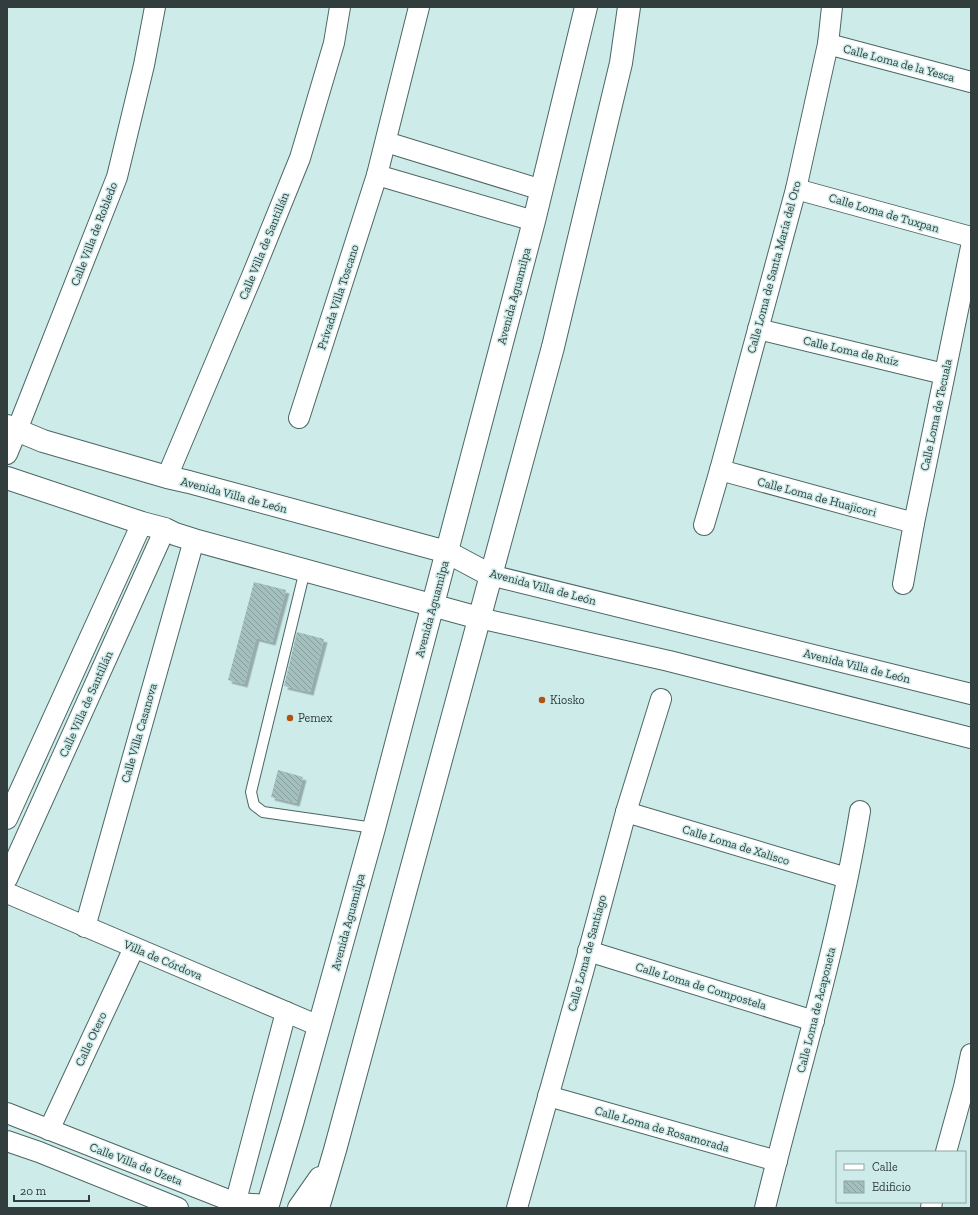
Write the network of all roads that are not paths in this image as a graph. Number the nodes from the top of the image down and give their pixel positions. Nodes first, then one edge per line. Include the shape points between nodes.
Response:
1 (155, 7) edge
2 (340, 7) edge
3 (419, 7) edge
4 (586, 7) edge
5 (629, 7) edge
6 (832, 7) edge
7 (828, 44) junction
8 (971, 82) edge
9 (386, 142) junction
10 (377, 175) junction
11 (796, 189) junction
12 (542, 190) junction
13 (534, 221) junction
14 (971, 237) edge
15 (971, 247) edge
16 (966, 298) edge
17 (964, 323) edge
18 (758, 330) junction
19 (944, 374) junction
20 (299, 418) dead end
21 (12, 428) edge
22 (7, 454) edge
23 (720, 470) junction
24 (167, 477) junction
25 (7, 478) edge
26 (142, 523) junction
27 (914, 523) junction
28 (704, 525) dead end
29 (165, 529) junction
30 (194, 540) junction
31 (447, 552) junction
32 (305, 570) junction
33 (490, 575) junction
34 (903, 584) dead end
35 (433, 605) junction
36 (479, 618) junction
37 (971, 694) edge
38 (661, 699) dead end
39 (971, 738) edge
40 (860, 811) dead end
41 (626, 812) junction
42 (7, 819) edge
43 (374, 828) junction
44 (847, 878) junction
45 (7, 879) edge
46 (7, 893) edge
47 (85, 926) junction
48 (134, 948) junction
49 (588, 951) junction
50 (286, 1012) junction
51 (814, 1021) junction
52 (319, 1026) junction
53 (971, 1054) edge
54 (548, 1096) junction
55 (7, 1113) edge
56 (49, 1130) junction
57 (7, 1141) edge
58 (335, 1150) junction
59 (946, 1151) edge
60 (777, 1161) junction
61 (235, 1205) edge
62 (268, 1207) edge
63 (178, 1208) edge
64 (299, 1208) edge
65 (318, 1208) edge
66 (517, 1208) edge
67 (765, 1208) edge

1 - 21 street, Calle Villa de Robledo via 117,177
2 - 24 street, Calle Villa de Santillán via 334,43 300,158
3 - 9 street, Privada Villa Toscano
4 - 12 main road, Avenida Aguamilpa
5 - 33 main road via 621,63 553,347
6 - 7 street, Calle Loma de Santa María del Oro
7 - 8 street, Calle Loma de la Yesca
7 - 11 street, Calle Loma de Santa María del Oro
9 - 10 street, Privada Villa Toscano
9 - 12 street
10 - 13 street
10 - 20 street, Privada Villa Toscano
11 - 14 street, Calle Loma de Tuxpan
11 - 18 street, Calle Loma de Santa María del Oro
12 - 13 main road, Avenida Aguamilpa
13 - 31 main road, Avenida Aguamilpa
15 - 16 street, Calle Loma de Tecuala
16 - 17 street, Calle Loma de Tecuala
17 - 19 street, Calle Loma de Tecuala
18 - 19 street, Calle Loma de Ruíz
18 - 23 street, Calle Loma de Santa María del Oro
19 - 27 street, Calle Loma de Tecuala
21 - 22 street, Calle Villa de Robledo
21 - 24 main road, Avenida Villa de León via 43,441
23 - 27 street, Calle Loma de Huajicori
23 - 28 street, Calle Loma de Santa María del Oro
24 - 31 main road, Avenida Villa de León
25 - 26 main road
26 - 29 main road
26 - 42 street, Calle Villa de Santillán
27 - 34 street, Calle Loma de Tecuala
29 - 30 main road
29 - 45 street, Calle Villa de Santillán
30 - 32 main road
30 - 47 street, Calle Villa Casanova
31 - 33 main road, Avenida Villa de León
31 - 35 main road, Avenida Aguamilpa
32 - 35 main road
32 - 43 lane via 251,792 254,805 263,812
33 - 36 main road
33 - 37 street, Avenida Villa de León
35 - 36 main road
35 - 43 main road, Avenida Aguamilpa
36 - 39 street via 669,661
36 - 58 main road
38 - 41 street, Calle Loma de Santiago
40 - 44 street, Calle Loma de Acaponeta
41 - 44 street, Calle Loma de Xalisco
41 - 49 street, Calle Loma de Santiago
43 - 52 main road, Avenida Aguamilpa
44 - 51 street, Calle Loma de Acaponeta
46 - 47 street, Villa de Córdova
47 - 48 street, Villa de Córdova
48 - 50 street, Villa de Córdova
48 - 56 street, Calle Otero
49 - 51 street, Calle Loma de Compostela
49 - 54 street, Calle Loma de Santiago
50 - 52 street, Villa de Córdova
50 - 61 street
51 - 60 street, Calle Loma de Acaponeta
52 - 62 main road, Avenida Aguamilpa
53 - 59 street
54 - 60 street, Calle Loma de Rosamorada
54 - 66 street, Calle Loma de Santiago
55 - 56 street, Calle Villa de Uzeta
56 - 61 street, Calle Villa de Uzeta
57 - 63 street, Calle Villa de Uzeta
58 - 64 main road
58 - 65 main road
60 - 67 street, Calle Loma de Acaponeta
61 - 62 street, Calle Villa de Uzeta

